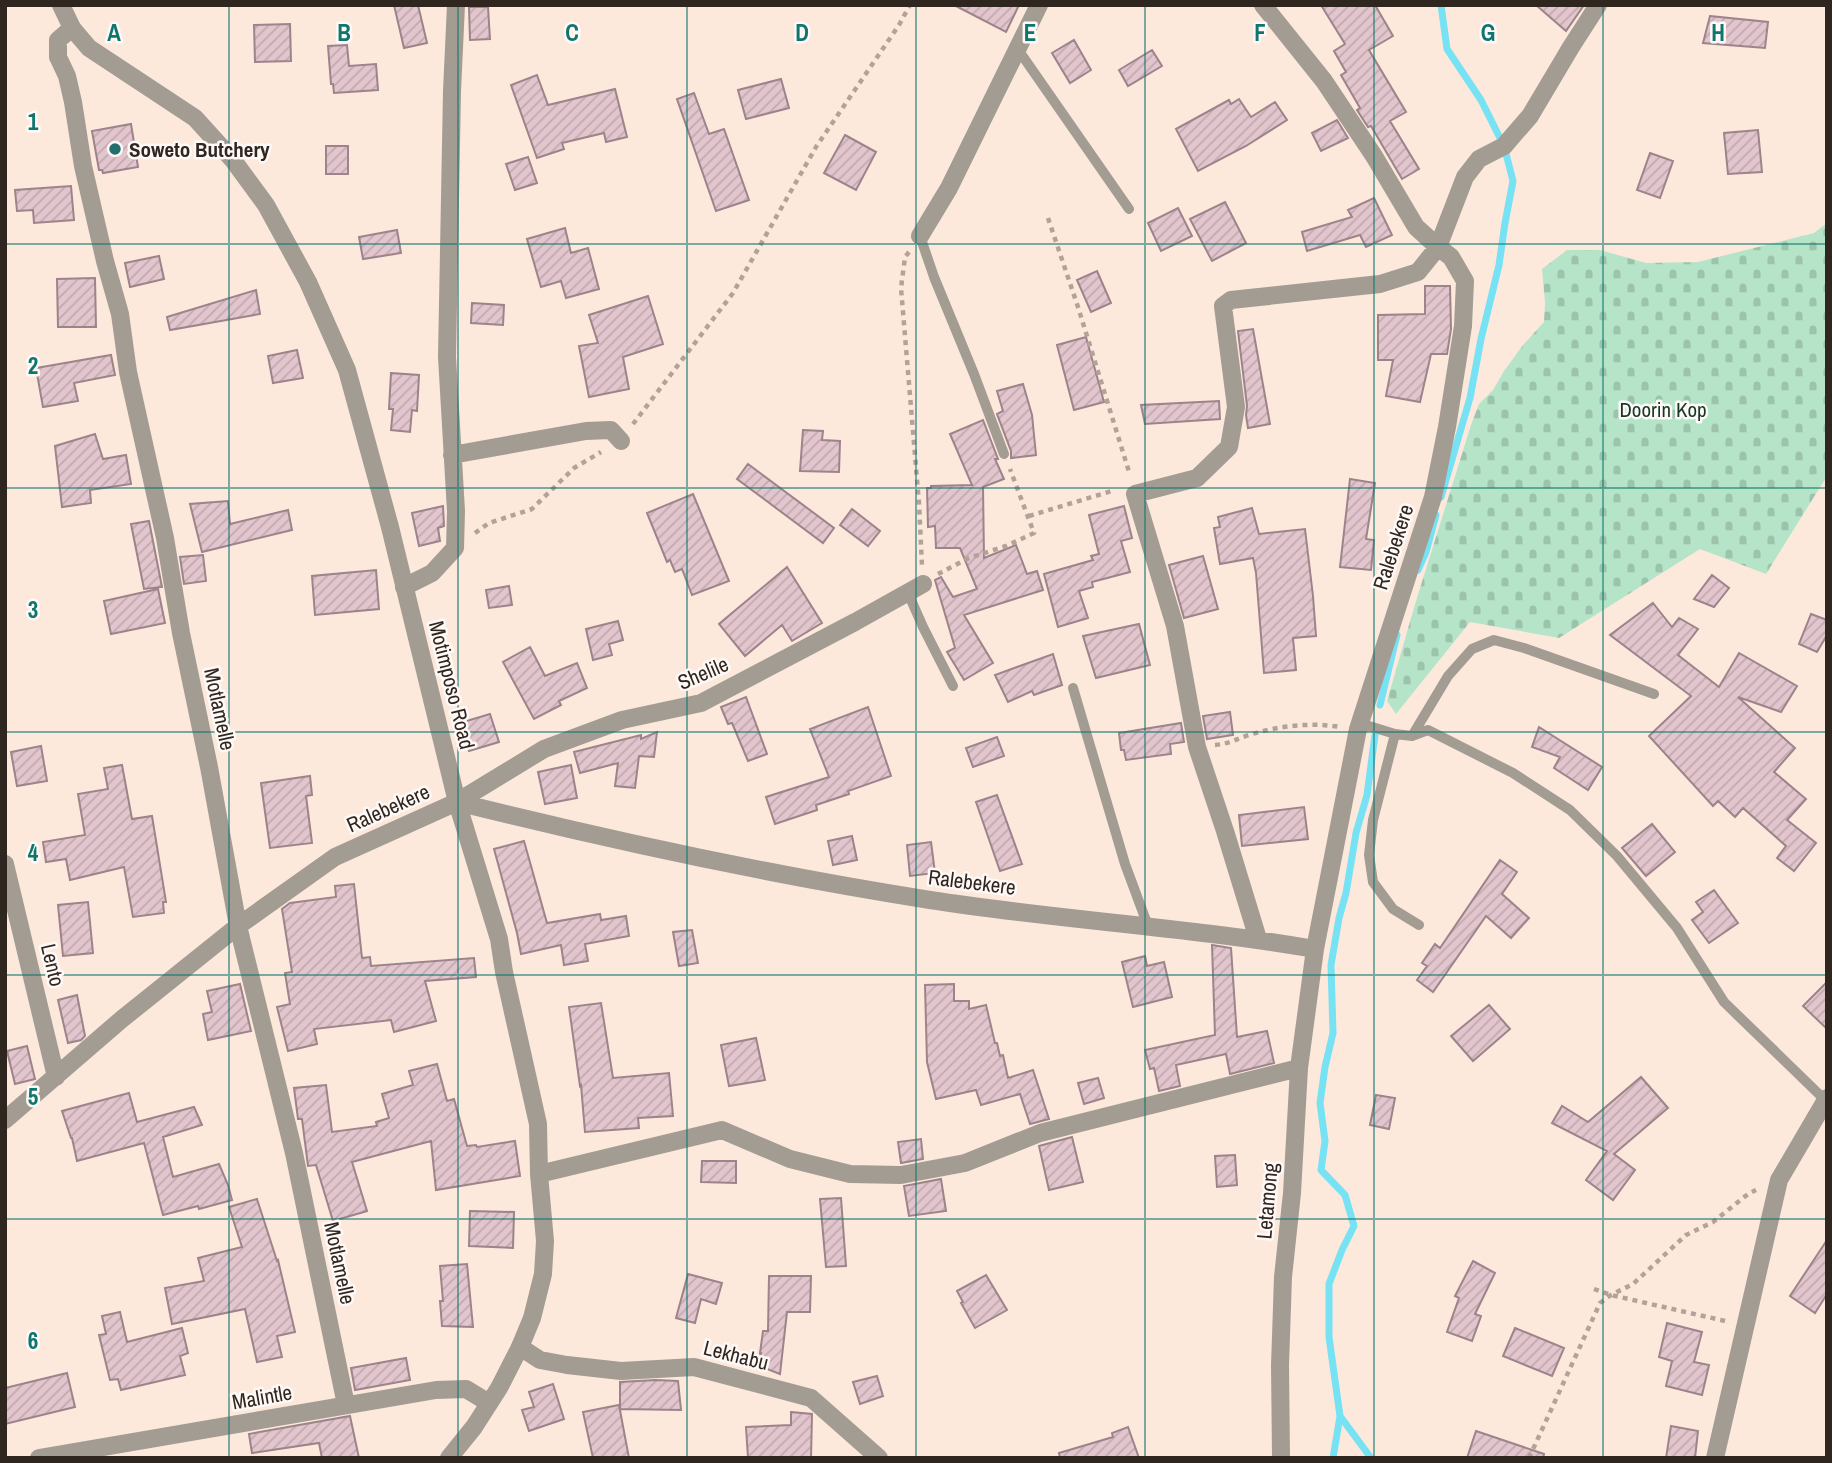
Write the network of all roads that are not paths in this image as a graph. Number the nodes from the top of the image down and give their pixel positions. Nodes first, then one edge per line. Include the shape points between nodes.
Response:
1 (61, 5) edge
2 (456, 5) edge
3 (1039, 5) edge
4 (1264, 5) edge
5 (1598, 5) edge
6 (72, 28) junction
7 (1017, 48) junction
8 (1129, 209) dead end
9 (920, 236) joint
10 (1438, 247) junction
11 (621, 441) road end
12 (1004, 454) road end
13 (452, 455) junction
14 (404, 587) junction
15 (915, 589) joint
16 (954, 686) dead end
17 (1073, 688) dead end
18 (1654, 694) dead end
19 (1358, 729) junction
20 (1395, 734) junction
21 (1412, 736) junction
22 (457, 802) junction
23 (5, 864) edge
24 (1419, 925) dead end
25 (239, 926) junction
26 (1148, 926) junction
27 (1258, 939) junction
28 (1315, 948) junction
29 (1299, 1068) junction
30 (55, 1077) junction
31 (1826, 1099) edge
32 (5, 1120) edge
33 (539, 1174) junction
34 (520, 1347) junction
35 (489, 1403) junction
36 (345, 1405) junction
37 (38, 1458) edge
38 (449, 1458) edge
39 (879, 1458) edge
40 (1281, 1458) edge
41 (1715, 1458) edge

1 - 6 street, Motimposo Road
2 - 13 street via 447,357
3 - 7 street
4 - 10 street, Ralebekere via 1331,92 1416,227
5 - 10 street via 1530,116 1503,146 1479,159 1465,177
6 - 14 street, Motimposo Road via 89,48 195,118 266,205 308,282 346,370
6 - 25 street, Motlamelle via 58,40 58,57 67,76 83,166 120,314
7 - 8 lane
7 - 9 street via 949,188
9 - 12 lane
10 - 19 street, Ralebekere via 1451,257 1465,281 1463,326 1433,497
10 - 27 street via 1418,272 1380,284 1231,300 1223,306 1236,407 1230,447 1196,478 1132,490 1175,626 1197,747
11 - 13 street via 611,430 586,431
13 - 14 street via 455,548 432,573
14 - 22 street, Motimposo Road
15 - 16 lane via 923,627
15 - 22 street, Shelile via 701,703 622,720 544,748
17 - 26 lane
18 - 21 lane via 1494,640 1472,649 1448,676
19 - 20 lane via 1369,726
19 - 28 street, Ralebekere
20 - 21 lane
20 - 24 lane via 1369,855 1373,882 1393,909
21 - 31 lane via 1428,730 1513,773 1570,810 1617,856 1677,928 1724,1002
22 - 25 street, Ralebekere via 335,857
22 - 26 street, Ralebekere via 722,863 932,900
22 - 33 street, Motimposo Road via 499,939 538,1124
23 - 30 street, Lento
25 - 30 street, Ralebekere
25 - 36 street, Motlamelle via 294,1153
26 - 27 street, Ralebekere
27 - 28 street, Ralebekere
28 - 29 street, Letamong
29 - 33 street via 1040,1133 965,1163 901,1175 850,1174 790,1159 722,1130
29 - 40 street, Letamong via 1283,1277
30 - 32 street, Ralebekere
31 - 41 street via 1779,1180
33 - 34 street, Motimposo Road via 543,1274
34 - 35 street, Motimposo Road
34 - 39 street, Lekhabu via 540,1360 581,1367 621,1371 694,1367 811,1398
35 - 36 street, Malintle via 466,1389
35 - 38 street, Motimposo Road
36 - 37 street, Malintle

